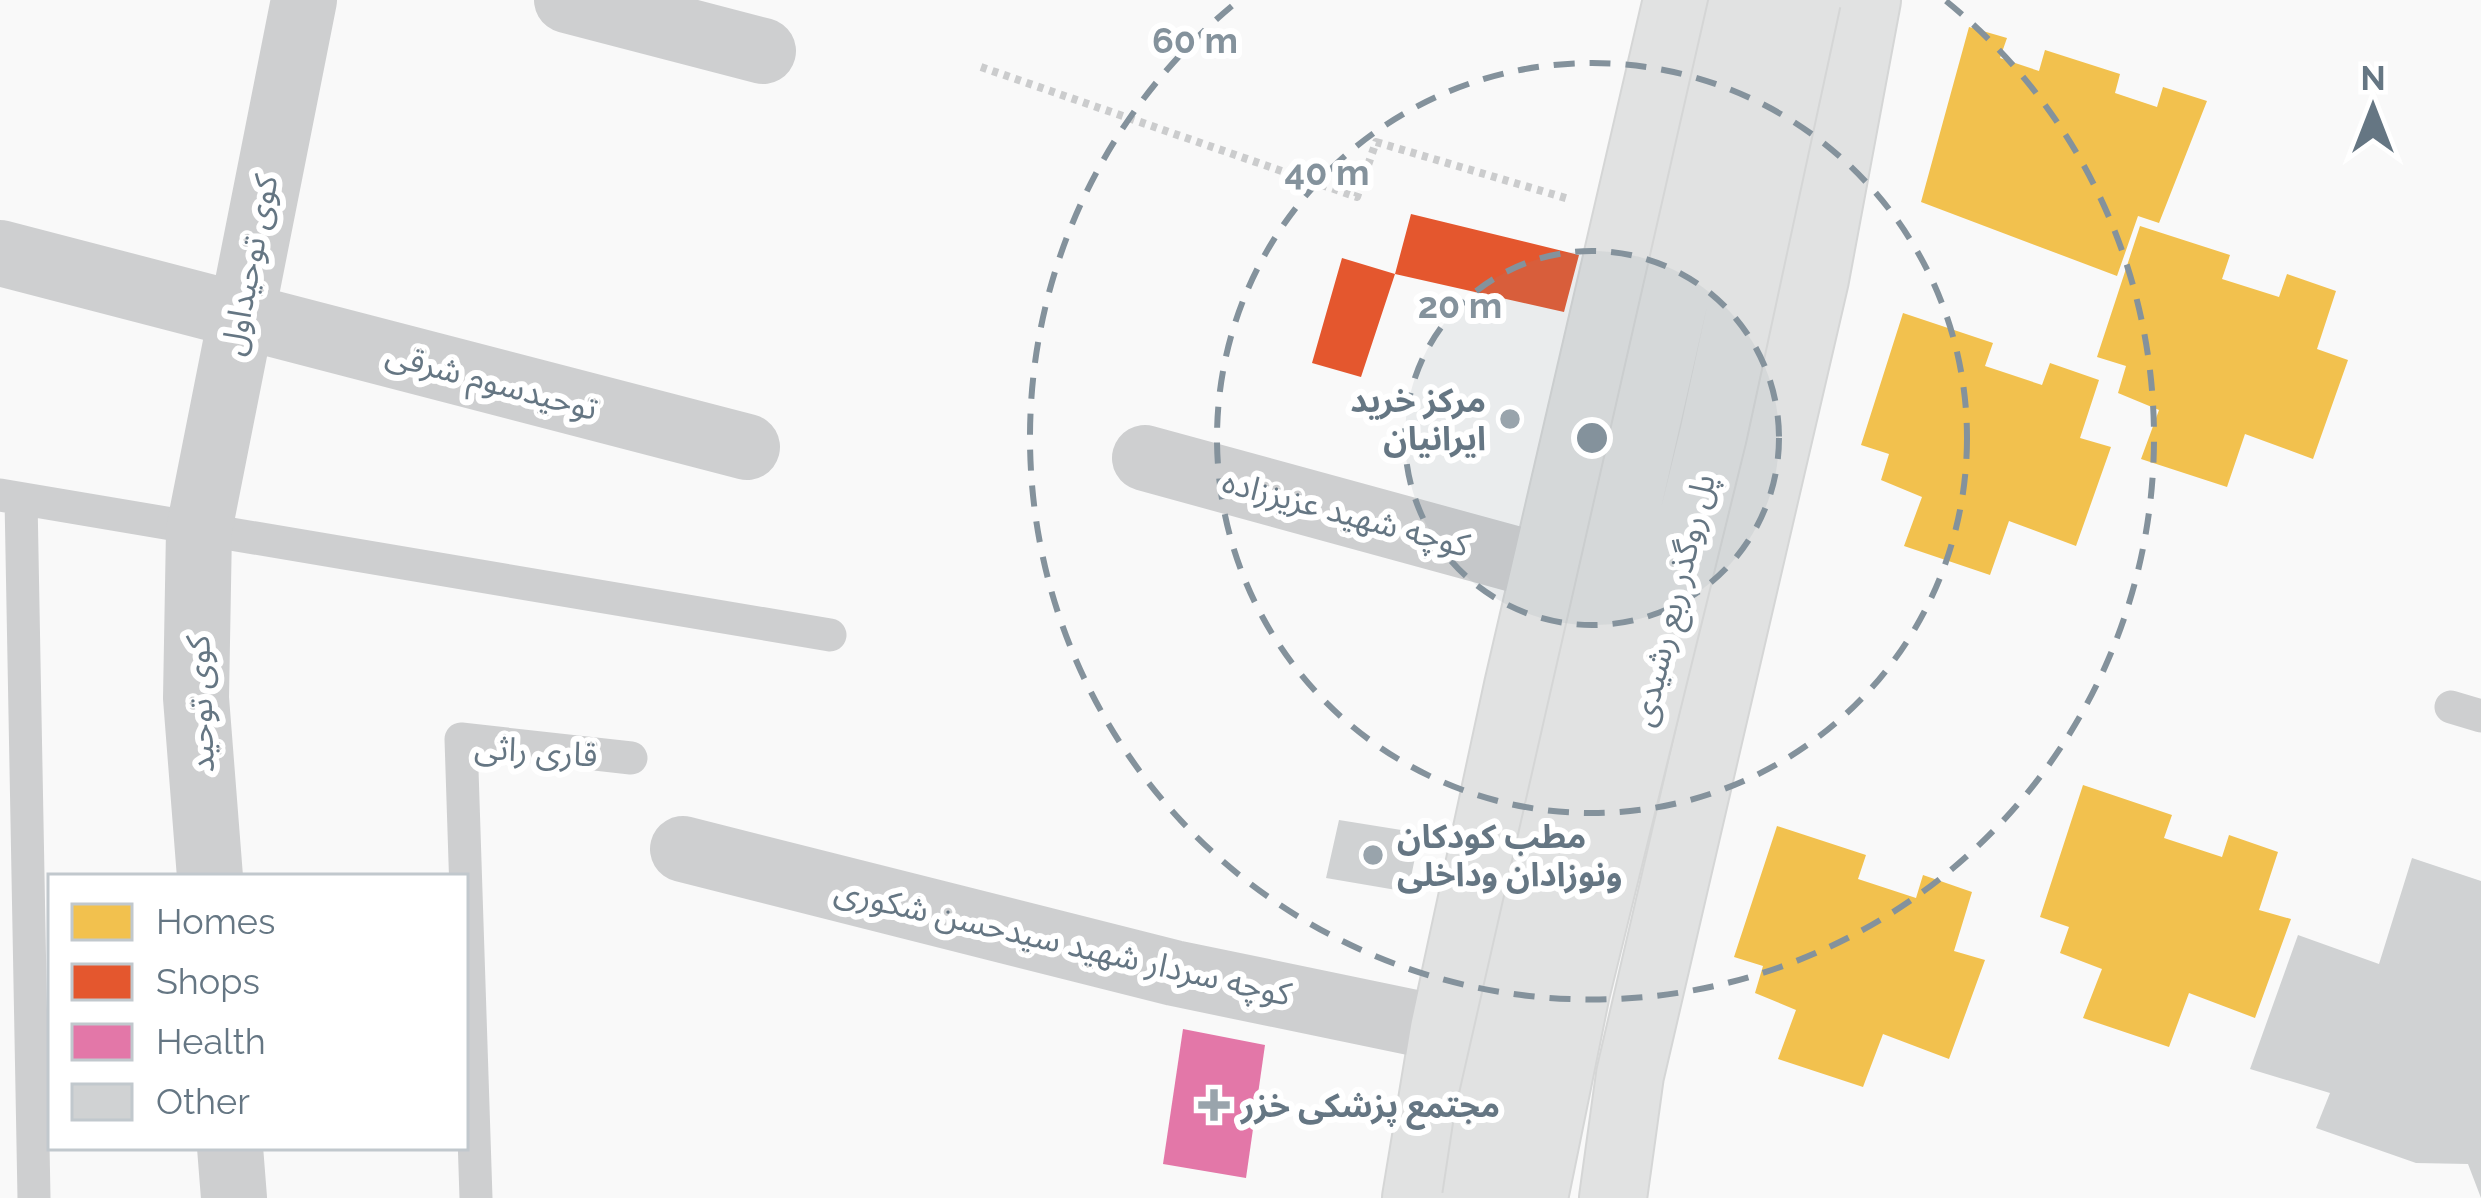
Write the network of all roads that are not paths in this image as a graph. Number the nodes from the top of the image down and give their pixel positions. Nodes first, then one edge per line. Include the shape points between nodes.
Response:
1 (304, 0) edge
2 (567, 0) edge
3 (1677, 0) edge
4 (1743, 0) edge
5 (1808, 0) edge
6 (1867, 0) edge
7 (763, 51) dead end
8 (0, 253) edge
9 (238, 314) junction
10 (1596, 366) junction
11 (1785, 412) junction
12 (746, 447) dead end
13 (1145, 458) dead end
14 (10, 497) edge
15 (199, 530) junction
16 (1546, 568) junction
17 (830, 635) dead end
18 (631, 758) dead end
19 (683, 849) dead end
20 (210, 874) edge
21 (465, 874) edge
22 (468, 954) edge
23 (1444, 1029) junction
24 (230, 1150) edge
25 (34, 1198) edge
26 (234, 1198) edge
27 (476, 1198) edge
28 (1416, 1198) edge
29 (1476, 1198) edge
30 (1534, 1198) edge
31 (1613, 1198) edge

1 - 9 street, کوی توحیداول
2 - 7 street
3 - 10 highway
4 - 29 highway, پل روگذر ربع رشیدی, bridge
5 - 30 highway, پل روگذر ربع رشیدی, bridge
6 - 11 highway
8 - 9 street, توحیدسوم شرقی
9 - 12 street, توحیدسوم شرقی
9 - 15 street, کوی توحیداول
10 - 11 highway via 1655,320 1709,318 1760,356
10 - 16 highway
11 - 31 highway via 1630,1076
13 - 16 street, کوچه شهید عزیززاده
14 - 15 lane
14 - 25 lane
15 - 17 lane
15 - 20 street, کوی توحید via 196,698
16 - 23 highway
18 - 21 lane, قاری راثی via 461,740
19 - 23 street, کوچه سردار شهید سیدحسن شکوری via 1174,974
22 - 27 lane, قاری راثی
23 - 28 highway
24 - 26 street

